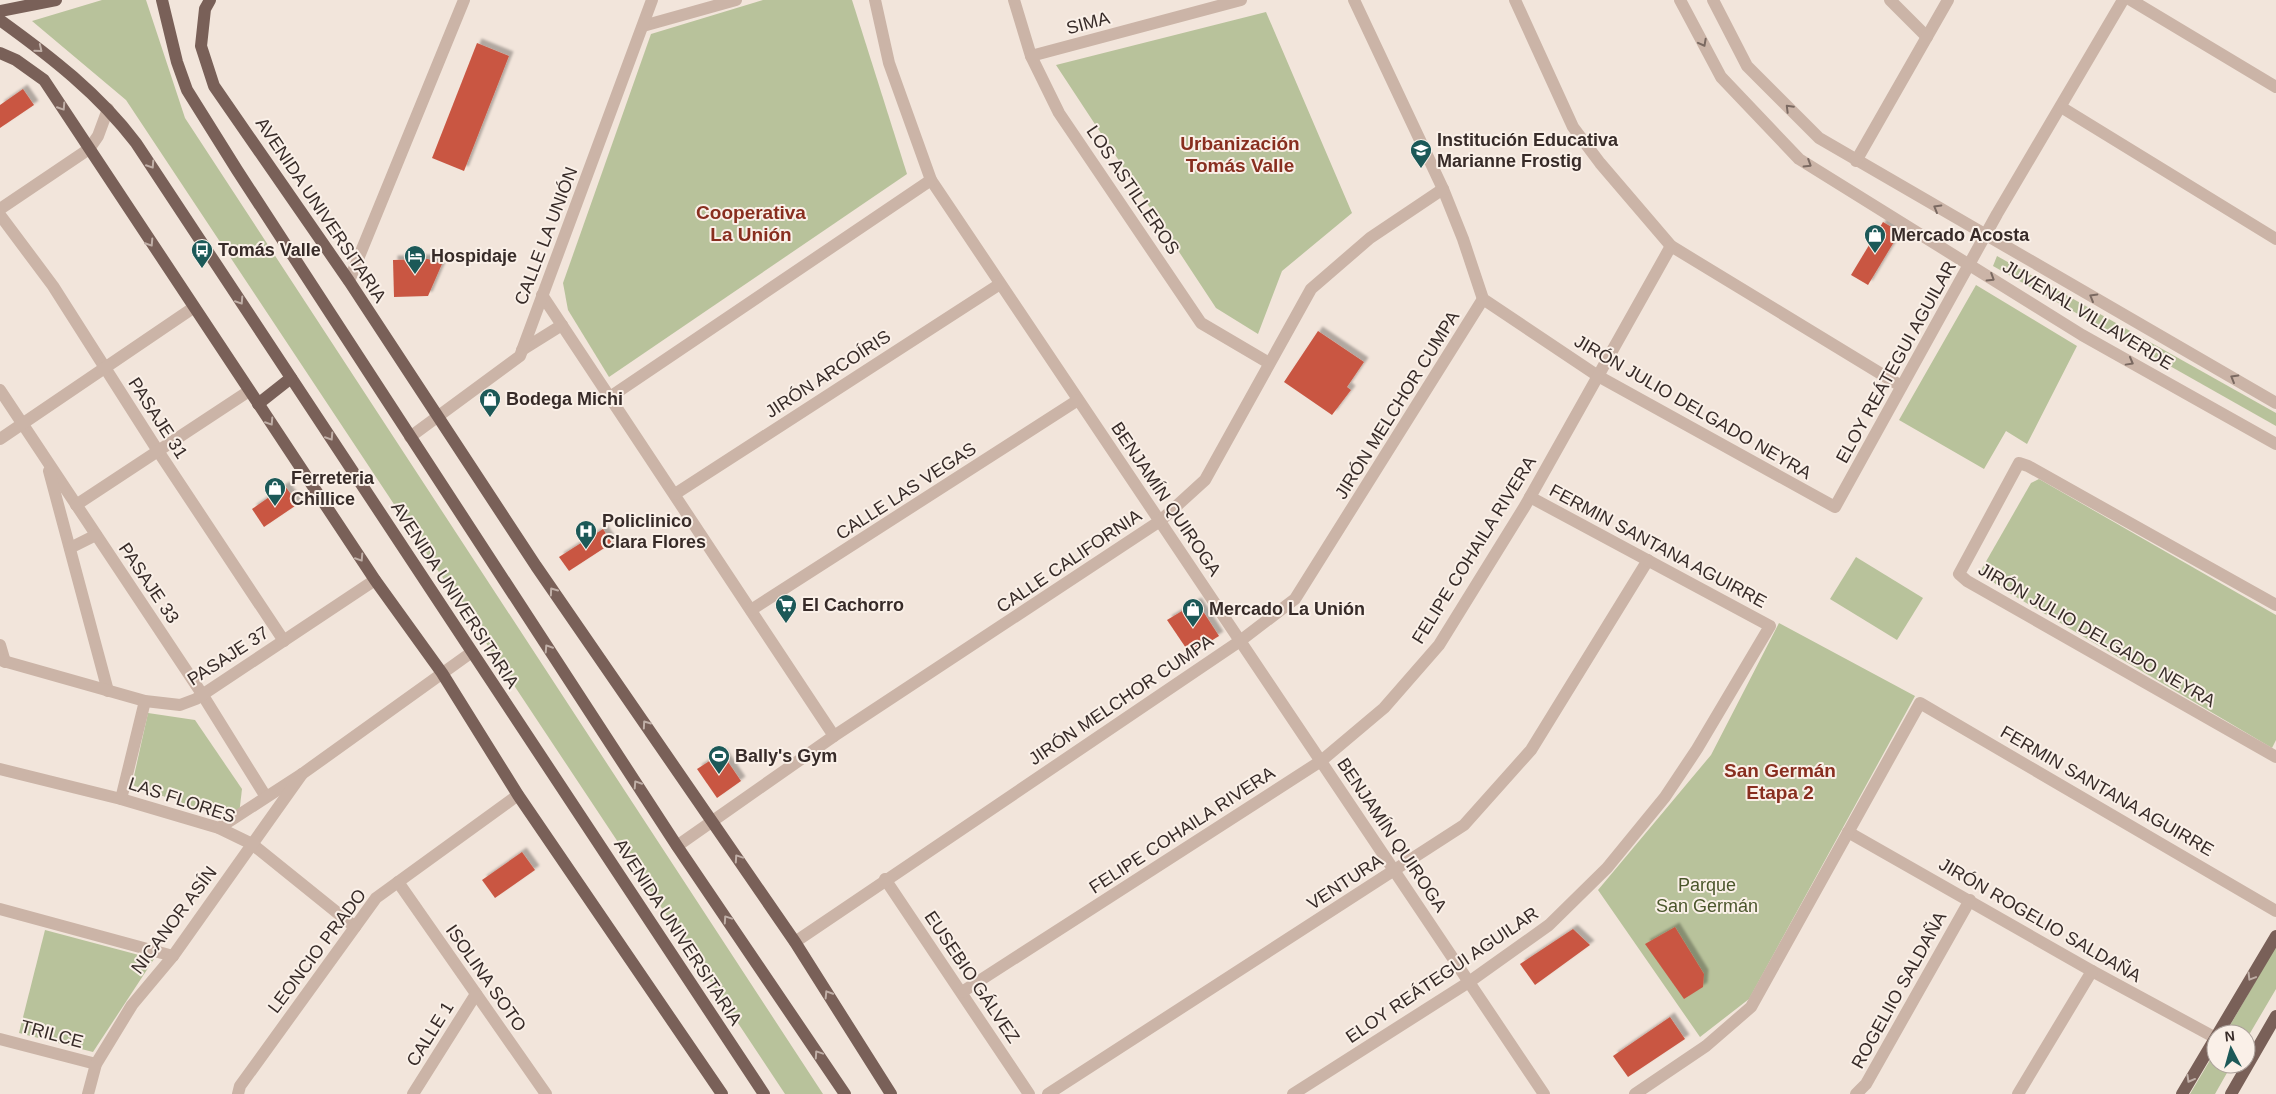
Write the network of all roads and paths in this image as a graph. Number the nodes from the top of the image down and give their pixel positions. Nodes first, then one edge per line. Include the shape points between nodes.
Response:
1 (56, 0) edge
2 (162, 0) edge
3 (464, 0) edge
4 (652, 0) edge
5 (736, 0) edge
6 (874, 0) edge
7 (1014, 0) edge
8 (1241, 0) edge
9 (1354, 0) edge
10 (1515, 0) edge
11 (1680, 0) edge
12 (1713, 0) edge
13 (1890, 0) edge
14 (1948, 0) edge
15 (2122, 0) edge
16 (2131, 0) edge
17 (715, 2) edge
18 (208, 5) edge
19 (0, 12) edge
20 (0, 20) edge
21 (643, 26) junction
22 (1927, 37) junction
23 (0, 53) edge
24 (1031, 56) junction
25 (2276, 87) edge
26 (2061, 107) junction
27 (108, 109) junction
28 (89, 148) junction
29 (1856, 161) junction
30 (931, 180) junction
31 (1443, 190) junction
32 (0, 208) edge
33 (0, 215) edge
34 (1986, 236) junction
35 (2276, 239) edge
36 (1671, 246) junction
37 (1970, 264) junction
38 (349, 281) junction
39 (1000, 284) junction
40 (542, 296) junction
41 (1483, 299) junction
42 (193, 308) junction
43 (562, 325) junction
44 (522, 350) junction
45 (1269, 364) junction
46 (106, 368) junction
47 (1598, 376) junction
48 (291, 378) junction
49 (1901, 386) junction
50 (0, 390) edge
51 (249, 390) junction
52 (610, 397) junction
53 (1078, 400) junction
54 (2276, 403) edge
55 (258, 404) junction
56 (439, 417) junction
57 (22, 426) junction
58 (410, 437) junction
59 (0, 439) edge
60 (2276, 444) edge
61 (158, 451) junction
62 (46, 460) junction
63 (675, 494) junction
64 (1530, 497) junction
65 (76, 505) junction
66 (1835, 507) joint
67 (1160, 521) junction
68 (96, 535) junction
69 (70, 548) junction
70 (1648, 560) junction
71 (374, 580) junction
72 (2276, 604) edge
73 (751, 610) junction
74 (1770, 626) joint
75 (284, 640) junction
76 (1240, 641) junction
77 (0, 644) edge
78 (472, 652) junction
79 (2, 661) edge
80 (442, 673) junction
81 (108, 691) junction
82 (202, 694) junction
83 (145, 701) junction
84 (834, 736) junction
85 (2276, 757) edge
86 (1321, 761) junction
87 (0, 769) edge
88 (302, 774) junction
89 (518, 795) junction
90 (266, 797) junction
91 (121, 799) junction
92 (712, 821) junction
93 (219, 828) junction
94 (1848, 832) junction
95 (252, 844) junction
96 (678, 846) junction
97 (1394, 870) junction
98 (885, 879) junction
99 (398, 882) junction
100 (1970, 900) junction
101 (0, 909) edge
102 (2276, 911) edge
103 (355, 927) junction
104 (2276, 936) edge
105 (795, 942) junction
106 (173, 956) junction
107 (2092, 971) junction
108 (1469, 982) junction
109 (962, 992) junction
110 (476, 994) junction
111 (2276, 1016) edge
112 (2222, 1024) edge
113 (2206, 1033) edge
114 (0, 1039) edge
115 (2206, 1051) edge
116 (96, 1064) junction
117 (88, 1094) edge
118 (238, 1094) edge
119 (413, 1094) edge
120 (546, 1094) edge
121 (722, 1094) edge
122 (764, 1094) edge
123 (845, 1094) edge
124 (891, 1094) edge
125 (1029, 1094) edge
126 (1048, 1094) edge
127 (1293, 1094) edge
128 (1544, 1094) edge
129 (1635, 1094) edge
130 (1856, 1094) edge
131 (2018, 1094) edge
132 (2182, 1094) edge
133 (2231, 1094) edge

1 - 19 main road
2 - 58 main road via 187,90
3 - 38 street
4 - 21 street, CALLE LA UNIÓN
5 - 17 street
6 - 30 street, BENJAMÍN QUIROGA via 889,62
7 - 24 street, LOS ASTILLEROS
8 - 24 street, SIMA
9 - 31 street
10 - 36 street via 1573,126
11 -> 37 street, JUVENAL VILLAVERDE via 1721,77 1799,158
29 -> 12 street, JUVENAL VILLAVERDE via 1819,138 1747,66
13 - 22 street
14 - 22 street
15 - 26 street, ELOY REÁTEGUI AGUILAR
16 - 25 street
17 - 21 street
18 - 38 main road, AVENIDA UNIVERSITARIA via 201,46 214,86
20 -> 27 main road, AVENIDA UNIVERSITARIA via 62,67
21 - 40 street, CALLE LA UNIÓN
22 - 29 street
23 -> 28 main road via 44,80
24 - 45 street, LOS ASTILLEROS via 1059,113 1201,323
26 - 34 street, ELOY REÁTEGUI AGUILAR
26 - 35 street
27 - 28 street via 98,136
27 -> 48 main road, AVENIDA UNIVERSITARIA via 136,143
28 - 32 street
28 -> 42 main road
34 -> 29 street, JUVENAL VILLAVERDE
30 - 39 street, BENJAMÍN QUIROGA
30 - 52 street
31 - 41 street
31 - 45 street, CALLE CALIFORNIA via 1370,238 1311,289
33 - 46 street, PASAJE 31 via 53,286
34 - 37 street, ELOY REÁTEGUI AGUILAR
54 -> 34 street, JUVENAL VILLAVERDE
36 - 47 street, FELIPE COHAILA RIVERA
36 - 49 street
37 - 49 street, ELOY REÁTEGUI AGUILAR
37 -> 60 street, JUVENAL VILLAVERDE via 2082,335
38 - 56 main road, AVENIDA UNIVERSITARIA
39 - 53 street, BENJAMÍN QUIROGA
39 - 63 street, JIRÓN ARCOÍRIS
40 - 43 street
40 - 44 street, CALLE LA UNIÓN
41 - 47 street, JIRÓN JULIO DELGADO NEYRA
41 - 76 street, JIRÓN MELCHOR CUMPA via 1295,598
42 - 46 street
42 - 51 main road
43 - 44 street
43 - 52 street
44 - 56 street, CALLE LA UNIÓN via 520,356
45 - 67 street, CALLE CALIFORNIA via 1205,480
46 - 57 street
46 - 61 street, PASAJE 31
47 - 64 street, FELIPE COHAILA RIVERA
47 - 66 street, JIRÓN JULIO DELGADO NEYRA
48 - 55 main road
48 -> 78 main road, AVENIDA UNIVERSITARIA
49 - 66 street, ELOY REÁTEGUI AGUILAR
50 - 57 street, PASAJE 33
51 - 55 main road
51 - 61 street
52 - 63 street
53 - 67 street, BENJAMÍN QUIROGA
53 - 73 street, CALLE LAS VEGAS
55 -> 71 main road
56 - 58 street, CALLE LA UNIÓN
92 -> 56 main road, AVENIDA UNIVERSITARIA via 536,566
57 - 59 street
57 - 62 street, PASAJE 33
96 -> 58 main road
61 - 65 street
61 - 75 street, PASAJE 31
62 - 65 street, PASAJE 33
62 - 69 street
63 - 73 street
64 - 70 street, FERMIN SANTANA AGUIRRE
64 - 86 street, FELIPE COHAILA RIVERA via 1439,645 1384,708
65 - 68 street, PASAJE 33
67 - 76 street, BENJAMÍN QUIROGA
67 - 84 street, CALLE CALIFORNIA
68 - 69 street
68 - 82 street, PASAJE 33
69 - 81 street
70 - 74 street, FERMIN SANTANA AGUIRRE
70 - 97 street, VENTURA via 1531,750 1464,825
71 - 75 street, PASAJE 37
71 - 80 main road
72 - 85 street, JIRÓN JULIO DELGADO NEYRA via 2018,463 1959,574
73 - 84 street
74 - 108 street, ELOY REÁTEGUI AGUILAR via 1665,797 1608,868 1549,925
75 - 82 street, PASAJE 37
76 - 86 street, BENJAMÍN QUIROGA
76 - 98 street, JIRÓN MELCHOR CUMPA
77 - 79 street
78 - 80 street, NICANOR ASÍN
78 - 122 main road, AVENIDA UNIVERSITARIA
79 - 81 street, PASAJE 37
80 - 88 street, NICANOR ASÍN
80 - 89 main road
81 - 83 street, PASAJE 37
82 - 83 street, PASAJE 37 via 180,705
82 - 90 street, PASAJE 33
83 - 91 street
84 - 92 street, CALLE CALIFORNIA
86 - 97 street, BENJAMÍN QUIROGA
86 - 109 street, FELIPE COHAILA RIVERA
87 - 91 street, LAS FLORES
88 - 90 street, NICANOR ASÍN
88 - 95 street, NICANOR ASÍN
89 - 99 street, LEONCIO PRADO
89 - 121 main road
90 - 93 street, NICANOR ASÍN
91 - 93 street, LAS FLORES
92 - 96 street, CALLE CALIFORNIA
105 -> 92 main road, AVENIDA UNIVERSITARIA
93 - 95 street, LAS FLORES
94 - 100 street, JIRÓN ROGELIO SALDAÑA
94 - 102 street, FERMIN SANTANA AGUIRRE via 1920,703
94 - 129 street via 1751,1007 1706,1046
95 - 103 street, LAS FLORES
95 - 106 street, NICANOR ASÍN
123 -> 96 main road
97 - 108 street, BENJAMÍN QUIROGA
97 - 126 street, VENTURA
98 - 105 street, JIRÓN MELCHOR CUMPA
98 - 109 street, EUSEBIO GÁLVEZ
99 - 103 street, LEONCIO PRADO via 376,898
99 - 110 street, ISOLINA SOTO
100 - 107 street, JIRÓN ROGELIO SALDAÑA
100 - 130 street, ROGELIIO SALDAÑA via 1866,1084
101 - 106 street
103 - 118 street, LEONCIO PRADO via 240,1086
104 -> 112 main road
124 -> 105 main road, AVENIDA UNIVERSITARIA
106 - 116 street, NICANOR ASÍN via 132,1005
107 - 113 street, JIRÓN ROGELIO SALDAÑA
107 - 131 street
108 - 127 street, ELOY REÁTEGUI AGUILAR
108 - 128 street, BENJAMÍN QUIROGA
109 - 125 street, EUSEBIO GÁLVEZ
110 - 119 street, CALLE 1
110 - 120 street, ISOLINA SOTO
111 - 133 main road
114 - 116 street, TRILCE
115 -> 132 main road
116 - 117 street, NICANOR ASÍN

